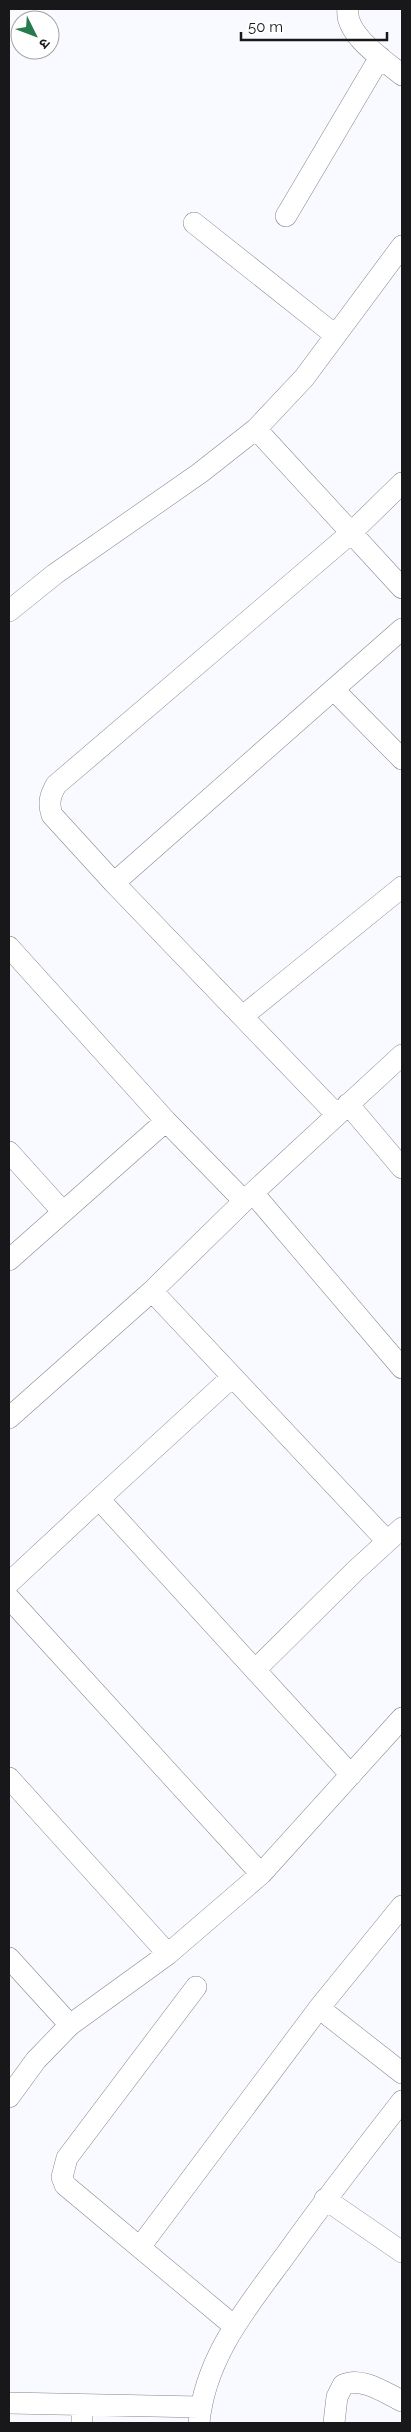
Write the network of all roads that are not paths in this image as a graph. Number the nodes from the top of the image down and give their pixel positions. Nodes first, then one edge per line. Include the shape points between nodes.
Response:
1 (348, 9) edge
2 (380, 57) junction
3 (402, 75) edge
4 (286, 216) dead end
5 (194, 222) dead end
6 (402, 246) edge
7 (335, 335) junction
8 (256, 428) junction
9 (402, 483) edge
10 (351, 533) junction
11 (402, 588) edge
12 (9, 611) edge
13 (402, 629) edge
14 (335, 691) junction
15 (402, 759) edge
16 (114, 883) junction
17 (402, 887) edge
18 (9, 947) edge
19 (243, 1016) junction
20 (402, 1054) edge
21 (342, 1110) junction
22 (166, 1121) junction
23 (9, 1152) edge
24 (402, 1168) edge
25 (249, 1197) junction
26 (63, 1212) junction
27 (9, 1260) edge
28 (152, 1291) junction
29 (402, 1368) edge
30 (232, 1377) junction
31 (9, 1418) edge
32 (98, 1499) junction
33 (395, 1534) edge
34 (9, 1583) edge
35 (9, 1598) edge
36 (255, 1670) junction
37 (402, 1718) edge
38 (351, 1775) junction
39 (9, 1778) edge
40 (261, 1874) junction
41 (402, 1906) edge
42 (168, 1954) junction
43 (9, 1958) edge
44 (196, 1987) dead end
45 (319, 2008) junction
46 (70, 2025) junction
47 (402, 2073) edge
48 (9, 2096) edge
49 (402, 2100) edge
50 (325, 2199) junction
51 (140, 2247) junction
52 (402, 2252) edge
53 (234, 2326) junction
54 (402, 2401) edge
55 (9, 2403) edge
56 (82, 2414) edge
57 (200, 2415) edge
58 (334, 2423) edge

1 - 2 street via 348,22 356,35
2 - 3 street
2 - 4 street
5 - 7 street
6 - 7 street
7 - 8 street via 304,378
8 - 10 street
8 - 12 street via 200,473 55,574
9 - 10 street
10 - 11 street
10 - 16 street via 56,785 50,795 52,815
13 - 14 street
14 - 15 street
14 - 16 street
16 - 19 street
17 - 19 street
18 - 22 street
19 - 21 street
20 - 21 street
21 - 24 street
21 - 25 street
22 - 25 street
22 - 26 street
23 - 26 street
25 - 28 street
25 - 29 street
26 - 27 street
28 - 30 street
28 - 31 street
30 - 32 street
30 - 33 street
32 - 34 street
32 - 36 street
33 - 36 street
35 - 40 street
36 - 38 street
37 - 38 street
38 - 40 street
39 - 42 street
40 - 42 street
41 - 45 street
42 - 46 street
43 - 46 street
44 - 51 street via 63,2167 65,2185
45 - 47 street
45 - 51 street
46 - 48 street via 36,2060
49 - 50 street
50 - 52 street
50 - 53 street
51 - 53 street
53 - 57 street via 213,2365
54 - 58 street via 359,2381 350,2382 343,2385 337,2397
55 - 56 street
56 - 57 street

